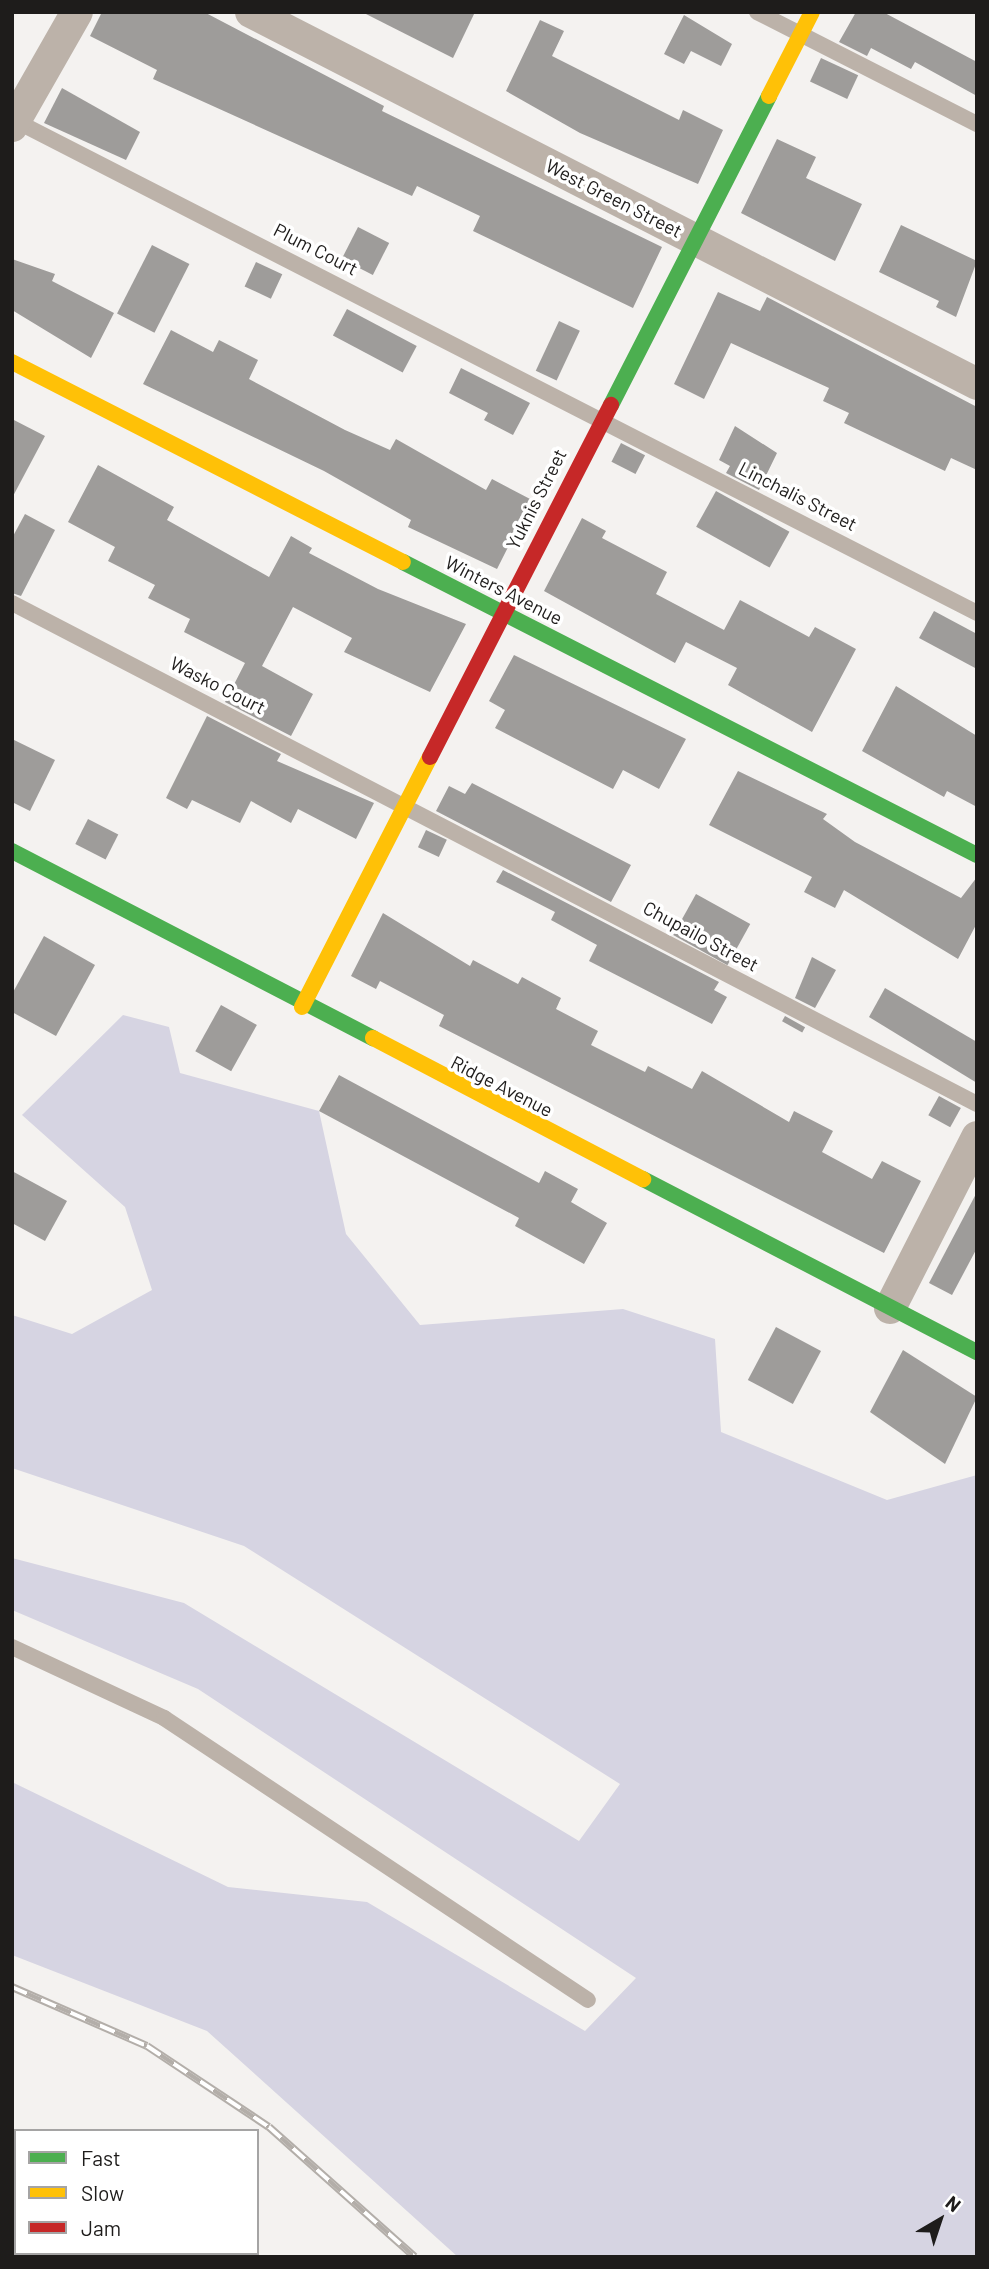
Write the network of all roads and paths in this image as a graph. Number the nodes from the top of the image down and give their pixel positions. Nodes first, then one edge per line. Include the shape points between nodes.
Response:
1 (77, 12) edge
2 (251, 12) edge
3 (758, 12) edge
4 (812, 12) edge
5 (801, 35) junction
6 (13, 122) edge
7 (977, 124) edge
8 (693, 239) junction
9 (12, 362) edge
10 (977, 384) edge
11 (600, 417) junction
12 (12, 603) edge
13 (502, 613) junction
14 (977, 613) edge
15 (405, 805) junction
16 (12, 851) edge
17 (977, 855) edge
18 (302, 1007) junction
19 (977, 1104) edge
20 (977, 1137) edge
21 (890, 1308) junction
22 (977, 1352) edge
23 (12, 1647) edge
24 (588, 2000) dead end

1 - 6 street
2 - 8 street, West Green Street
3 - 5 lane
4 - 5 street, Yuknis Street
5 - 7 lane
5 - 8 street, Yuknis Street
6 - 11 lane, Plum Court
8 - 10 street, West Green Street
8 - 11 street, Yuknis Street
9 - 13 street, Winters Avenue
11 - 13 street, Yuknis Street
11 - 14 lane, Linchalis Street
12 - 15 lane, Wasko Court
13 - 15 street, Yuknis Street
13 - 17 street, Winters Avenue
15 - 18 street, Yuknis Street
15 - 19 lane, Chupailo Street
16 - 18 street, Ridge Avenue
18 - 21 street, Ridge Avenue
20 - 21 street
21 - 22 street, Ridge Avenue
23 - 24 lane via 164,1718

